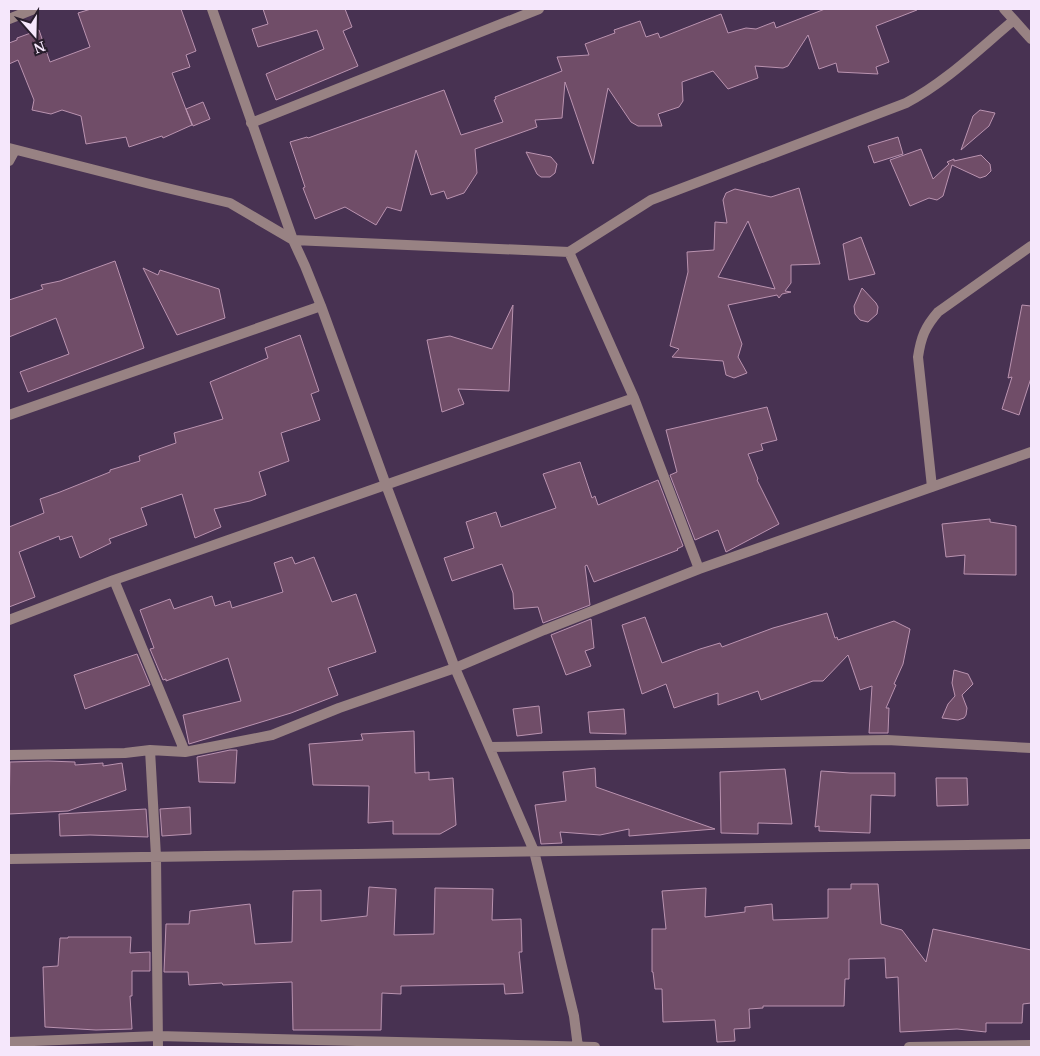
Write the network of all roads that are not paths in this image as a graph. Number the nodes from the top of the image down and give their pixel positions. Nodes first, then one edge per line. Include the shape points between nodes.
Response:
1 (34, 9) edge
2 (212, 9) edge
3 (539, 9) edge
4 (1004, 9) edge
5 (9, 19) edge
6 (1014, 20) junction
7 (1031, 39) edge
8 (251, 123) junction
9 (12, 149) edge
10 (9, 161) edge
11 (293, 240) junction
12 (1031, 246) edge
13 (569, 252) junction
14 (321, 306) junction
15 (634, 398) junction
16 (9, 415) edge
17 (1031, 452) edge
18 (386, 485) junction
19 (932, 487) junction
20 (699, 570) junction
21 (114, 580) junction
22 (9, 620) edge
23 (455, 668) junction
24 (490, 747) junction
25 (1031, 748) edge
26 (150, 750) junction
27 (185, 752) junction
28 (9, 755) edge
29 (1031, 844) edge
30 (534, 852) junction
31 (156, 856) junction
32 (9, 859) edge
33 (158, 1036) junction
34 (9, 1042) edge
35 (1031, 1045) edge
36 (934, 1046) edge
37 (158, 1047) edge
38 (578, 1047) edge
39 (595, 1047) edge
40 (909, 1047) edge

1 - 5 street
2 - 8 street
3 - 8 street
4 - 6 street
6 - 7 street
6 - 13 street via 937,85 906,103 650,200
8 - 11 street
9 - 10 street
9 - 11 street via 230,203
11 - 13 street
11 - 14 street
12 - 19 street via 938,312 927,325 918,357
13 - 15 street
14 - 16 street
14 - 18 street
15 - 18 street
15 - 20 street
17 - 19 street
18 - 21 street
18 - 23 street
19 - 20 street
20 - 23 street
21 - 22 street
21 - 27 street
23 - 24 street
23 - 27 street via 272,735
24 - 25 street via 887,740
24 - 30 street
26 - 27 street
26 - 28 street
26 - 31 street
29 - 30 street
30 - 31 street
30 - 38 street via 574,1016
31 - 32 street
31 - 33 street
33 - 34 street
33 - 37 street
33 - 38 street
35 - 36 street
36 - 40 street
38 - 39 street

